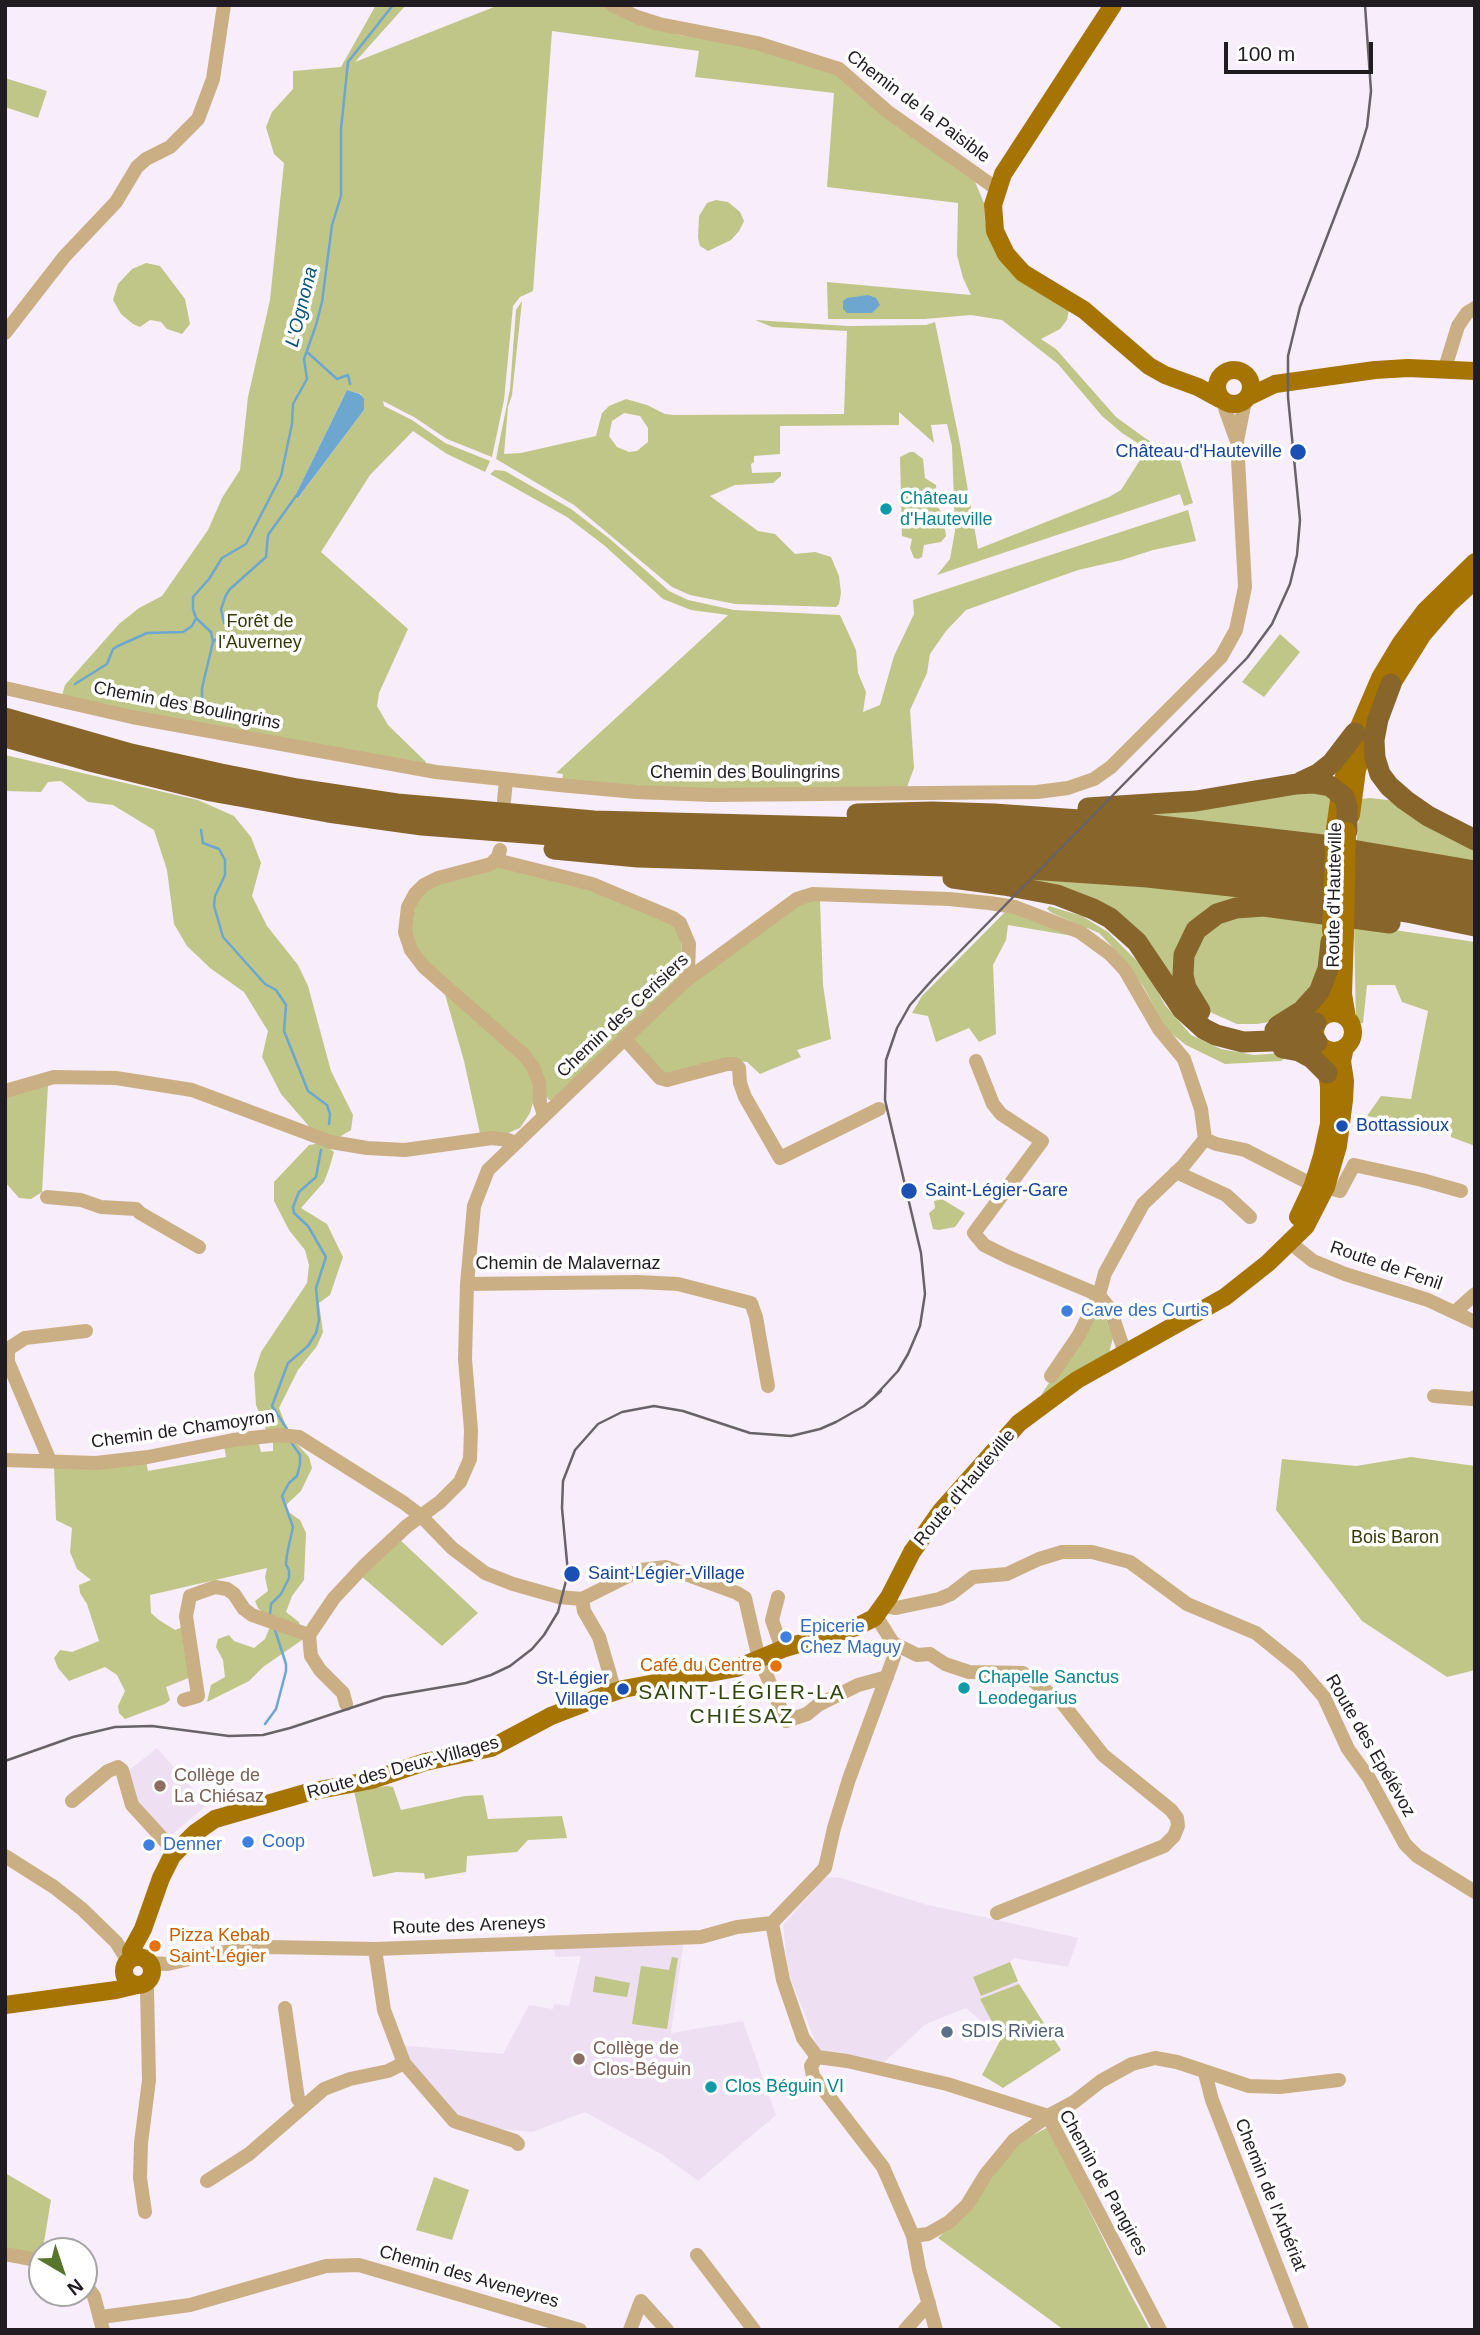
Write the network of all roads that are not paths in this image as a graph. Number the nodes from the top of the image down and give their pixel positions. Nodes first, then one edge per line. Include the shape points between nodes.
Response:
1 (224, 5) edge
2 (612, 5) edge
3 (1112, 5) edge
4 (997, 189) junction
5 (1475, 308) edge
6 (5, 333) edge
7 (1444, 371) junction
8 (1475, 371) edge
9 (1222, 375) junction
10 (1247, 376) junction
11 (1186, 382) junction
12 (1475, 383) edge
13 (1275, 384) junction
14 (1221, 399) junction
15 (1247, 399) junction
16 (1237, 441) junction
17 (1475, 562) edge
18 (1475, 579) edge
19 (1391, 684) junction
20 (5, 688) edge
21 (5, 718) edge
22 (1355, 733) junction
23 (5, 737) edge
24 (506, 780) junction
25 (1296, 784) junction
26 (1340, 793) junction
27 (504, 801) dead end
28 (932, 812) junction
29 (328, 813) junction
30 (638, 822) junction
31 (1341, 830) junction
32 (1475, 840) edge
33 (819, 863) junction
34 (1475, 871) edge
35 (1475, 889) edge
36 (1475, 907) edge
37 (1475, 926) edge
38 (1336, 935) junction
39 (1475, 935) edge
40 (684, 982) junction
41 (1347, 1018) junction
42 (1320, 1032) junction
43 (1261, 1037) junction
44 (624, 1038) junction
45 (1345, 1047) junction
46 (976, 1061) dead end
47 (1328, 1073) junction
48 (5, 1091) edge
49 (879, 1109) dead end
50 (544, 1115) junction
51 (1205, 1139) junction
52 (515, 1143) junction
53 (1176, 1172) junction
54 (1320, 1186) junction
55 (1461, 1191) dead end
56 (47, 1197) dead end
57 (1250, 1217) dead end
58 (1288, 1241) junction
59 (199, 1247) dead end
60 (467, 1284) junction
61 (1475, 1294) edge
62 (1099, 1295) junction
63 (1456, 1311) junction
64 (1475, 1322) edge
65 (86, 1331) dead end
66 (1125, 1353) junction
67 (1051, 1376) dead end
68 (768, 1386) dead end
69 (1434, 1396) dead end
70 (1475, 1397) edge
71 (5, 1460) edge
72 (50, 1461) junction
73 (422, 1516) junction
74 (778, 1597) dead end
75 (582, 1599) junction
76 (880, 1611) junction
77 (309, 1635) junction
78 (893, 1643) junction
79 (782, 1649) junction
80 (760, 1659) junction
81 (887, 1677) junction
82 (615, 1692) junction
83 (184, 1700) dead end
84 (346, 1704) dead end
85 (72, 1801) dead end
86 (175, 1852) junction
87 (5, 1856) edge
88 (1475, 1892) edge
89 (997, 1913) dead end
90 (772, 1923) junction
91 (375, 1949) junction
92 (136, 1965) junction
93 (5, 2005) edge
94 (285, 2008) dead end
95 (817, 2057) junction
96 (404, 2063) junction
97 (1205, 2073) junction
98 (1339, 2080) dead end
99 (303, 2105) junction
100 (1048, 2116) junction
101 (518, 2144) dead end
102 (206, 2181) dead end
103 (145, 2212) dead end
104 (913, 2236) junction
105 (5, 2254) edge
106 (697, 2255) dead end
107 (28, 2258) edge
108 (929, 2303) junction
109 (102, 2323) edge
110 (580, 2330) edge
111 (630, 2330) edge
112 (667, 2330) edge
113 (754, 2330) edge
114 (905, 2330) edge
115 (936, 2330) edge
116 (1160, 2330) edge
117 (1302, 2330) edge

1 - 6 street via 215,67 198,119 170,147 137,167 116,202 64,257
2 - 4 street, Chemin de la Paisible via 674,29 757,43 839,69 888,112
3 - 4 main road via 1013,156
4 - 11 main road via 995,231 1016,267 1084,310 1149,366
5 - 7 street via 1458,326
7 - 8 main road
7 - 12 main road
7 - 13 main road via 1375,370
9 - 10 main road via 1235,370
9 - 11 main road
9 - 14 main road via 1216,384
10 - 13 main road
10 - 15 main road via 1251,387
11 - 14 main road
13 - 15 main road
14 - 15 main road via 1233,405
14 - 16 street, Chemin des Boulingrins
15 - 16 street, Chemin des Boulingrins
16 - 24 street, Chemin des Boulingrins via 1245,587 1236,630 1221,657 1094,779 1037,792 712,795
17 - 22 main road via 1438,595 1401,643
18 - 19 main road, Route d'Hauteville via 1423,634
19 - 31 main road, Route d'Hauteville via 1363,750
19 - 32 highway via 1374,740 1380,774 1411,805
20 - 24 street, Chemin des Boulingrins via 188,727 436,772
21 - 30 highway via 131,754 309,791 467,811
22 - 25 highway via 1332,763
22 - 26 main road
23 - 29 highway via 172,782
24 - 27 street
25 - 26 highway via 1320,784
25 - 28 highway via 1150,805
26 - 31 highway via 1346,802
28 - 30 highway
28 - 34 highway via 1209,830
29 - 33 highway via 394,830 488,843 638,857
29 - 36 highway via 447,828 590,838 1111,856 1280,874
30 - 35 highway via 1117,839 1284,857
31 - 38 main road, Route d'Hauteville, bridge
33 - 37 highway via 1015,868 1180,880 1356,903
33 - 43 highway via 1033,889 1077,902 1110,918 1137,942 1182,1009 1204,1029 1227,1039
38 - 41 main road, Route d'Hauteville
38 - 42 main road, Route d'Hauteville via 1334,974
38 - 43 highway via 1325,981 1315,998
39 - 43 highway via 1264,906 1217,914 1188,942 1182,968 1186,988 1195,1006 1216,1023
40 - 44 street, Chemin des Cerisiers
40 - 50 street via 689,944 680,923 592,884 498,855 485,867 438,878 415,894 405,932 411,950 424,967 525,1056 539,1082
40 - 51 street, Chemin des Cerisiers via 797,900 813,894 1015,906 1080,932 1125,971 1159,1029 1186,1063
41 - 42 main road via 1333,1013
41 - 45 main road via 1353,1032
42 - 43 highway
42 - 45 main road via 1334,1051
42 - 47 main road, Route d'Hauteville
43 - 47 highway via 1306,1054
44 - 49 street via 667,1080 735,1064 745,1097 780,1158
44 - 50 street, Chemin des Cerisiers
45 - 54 main road, Route d'Hauteville via 1342,1126
46 - 62 street via 1001,1114 1042,1141 974,1233 984,1245 1008,1257
47 - 54 main road, Route d'Hauteville via 1329,1124
48 - 52 street via 54,1077 116,1078 192,1090 331,1142 367,1148 405,1150 492,1139
50 - 52 street, Chemin des Cerisiers
51 - 53 street
51 - 54 street via 1245,1150
52 - 60 street, Chemin des Cerisiers via 488,1170 478,1192
53 - 57 street via 1226,1195
53 - 62 street via 1143,1205 1105,1273
54 - 55 street via 1340,1191 1354,1166
54 - 58 main road, Route d'Hauteville
56 - 59 street via 136,1209
58 - 63 street, Route de Fenil via 1313,1261
58 - 66 main road, Route d'Hauteville via 1225,1297
60 - 68 street, Chemin de Malavernaz via 678,1284 751,1303
60 - 73 street, Chemin des Cerisiers via 470,1459 460,1482
61 - 63 street
62 - 66 street via 1110,1309
62 - 67 street
63 - 64 street, Route de Fenil
65 - 72 street via 26,1338 8,1349 8,1362
66 - 76 main road, Route d'Hauteville via 1062,1390 1007,1436 928,1529
69 - 70 street
71 - 72 street, Chemin de Chamoyron
72 - 73 street, Chemin de Chamoyron via 96,1463 233,1440 299,1437
73 - 75 street, Chemin de Chamoyron via 452,1548 485,1573
73 - 77 street, Chemin des Cerisiers via 364,1566 334,1598
74 - 79 street via 772,1620
75 - 80 street via 640,1570 666,1567 745,1598
75 - 82 street
76 - 78 street
76 - 79 main road, Route des Deux-Villages via 856,1627
76 - 88 street, Route des Epélévoz via 939,1599 973,1577 1007,1574 1068,1551 1130,1562 1186,1604 1256,1633 1298,1667 1320,1692 1405,1844
77 - 83 street via 252,1615 227,1589 215,1587 190,1596 186,1616 198,1696
77 - 84 street via 311,1656
78 - 81 street
78 - 89 street via 969,1672 1023,1673 1063,1704 1103,1755 1177,1818 1174,1836 1164,1846
79 - 80 main road, Route des Deux-Villages
80 - 81 street via 786,1721 858,1685
80 - 82 main road, Route des Deux-Villages via 737,1668
81 - 90 street via 849,1779 825,1868
82 - 86 main road, Route des Deux-Villages via 551,1716 491,1748 221,1817
85 - 86 street via 118,1767 132,1805
86 - 92 main road, Route des Deux-Villages via 143,1929
87 - 92 street via 82,1909
90 - 91 street, Route des Areneys via 701,1937
90 - 95 street via 786,1990 803,2038
91 - 92 street, Route des Areneys via 268,1947
91 - 96 street via 384,2010
92 - 93 main road via 98,1991
92 - 103 street via 147,1990 149,2080 139,2178
94 - 99 street via 298,2099
95 - 100 street, Chemin de Pangires via 947,2084
95 - 104 street via 811,2066 816,2082 883,2167
96 - 99 street via 324,2089
96 - 101 street via 454,2121
97 - 98 street via 1249,2086
97 - 100 street via 1155,2058 1132,2064
97 - 117 street, Chemin de l'Arbériat
99 - 102 street via 249,2154
100 - 104 street via 1014,2140 967,2205 949,2222 928,2234
100 - 116 street, Chemin de Pangires
104 - 108 street
105 - 107 street
106 - 113 street
108 - 114 street
108 - 115 street
109 - 110 street, Chemin des Aveneyres via 190,2305 327,2266 359,2265
111 - 112 street via 641,2301

